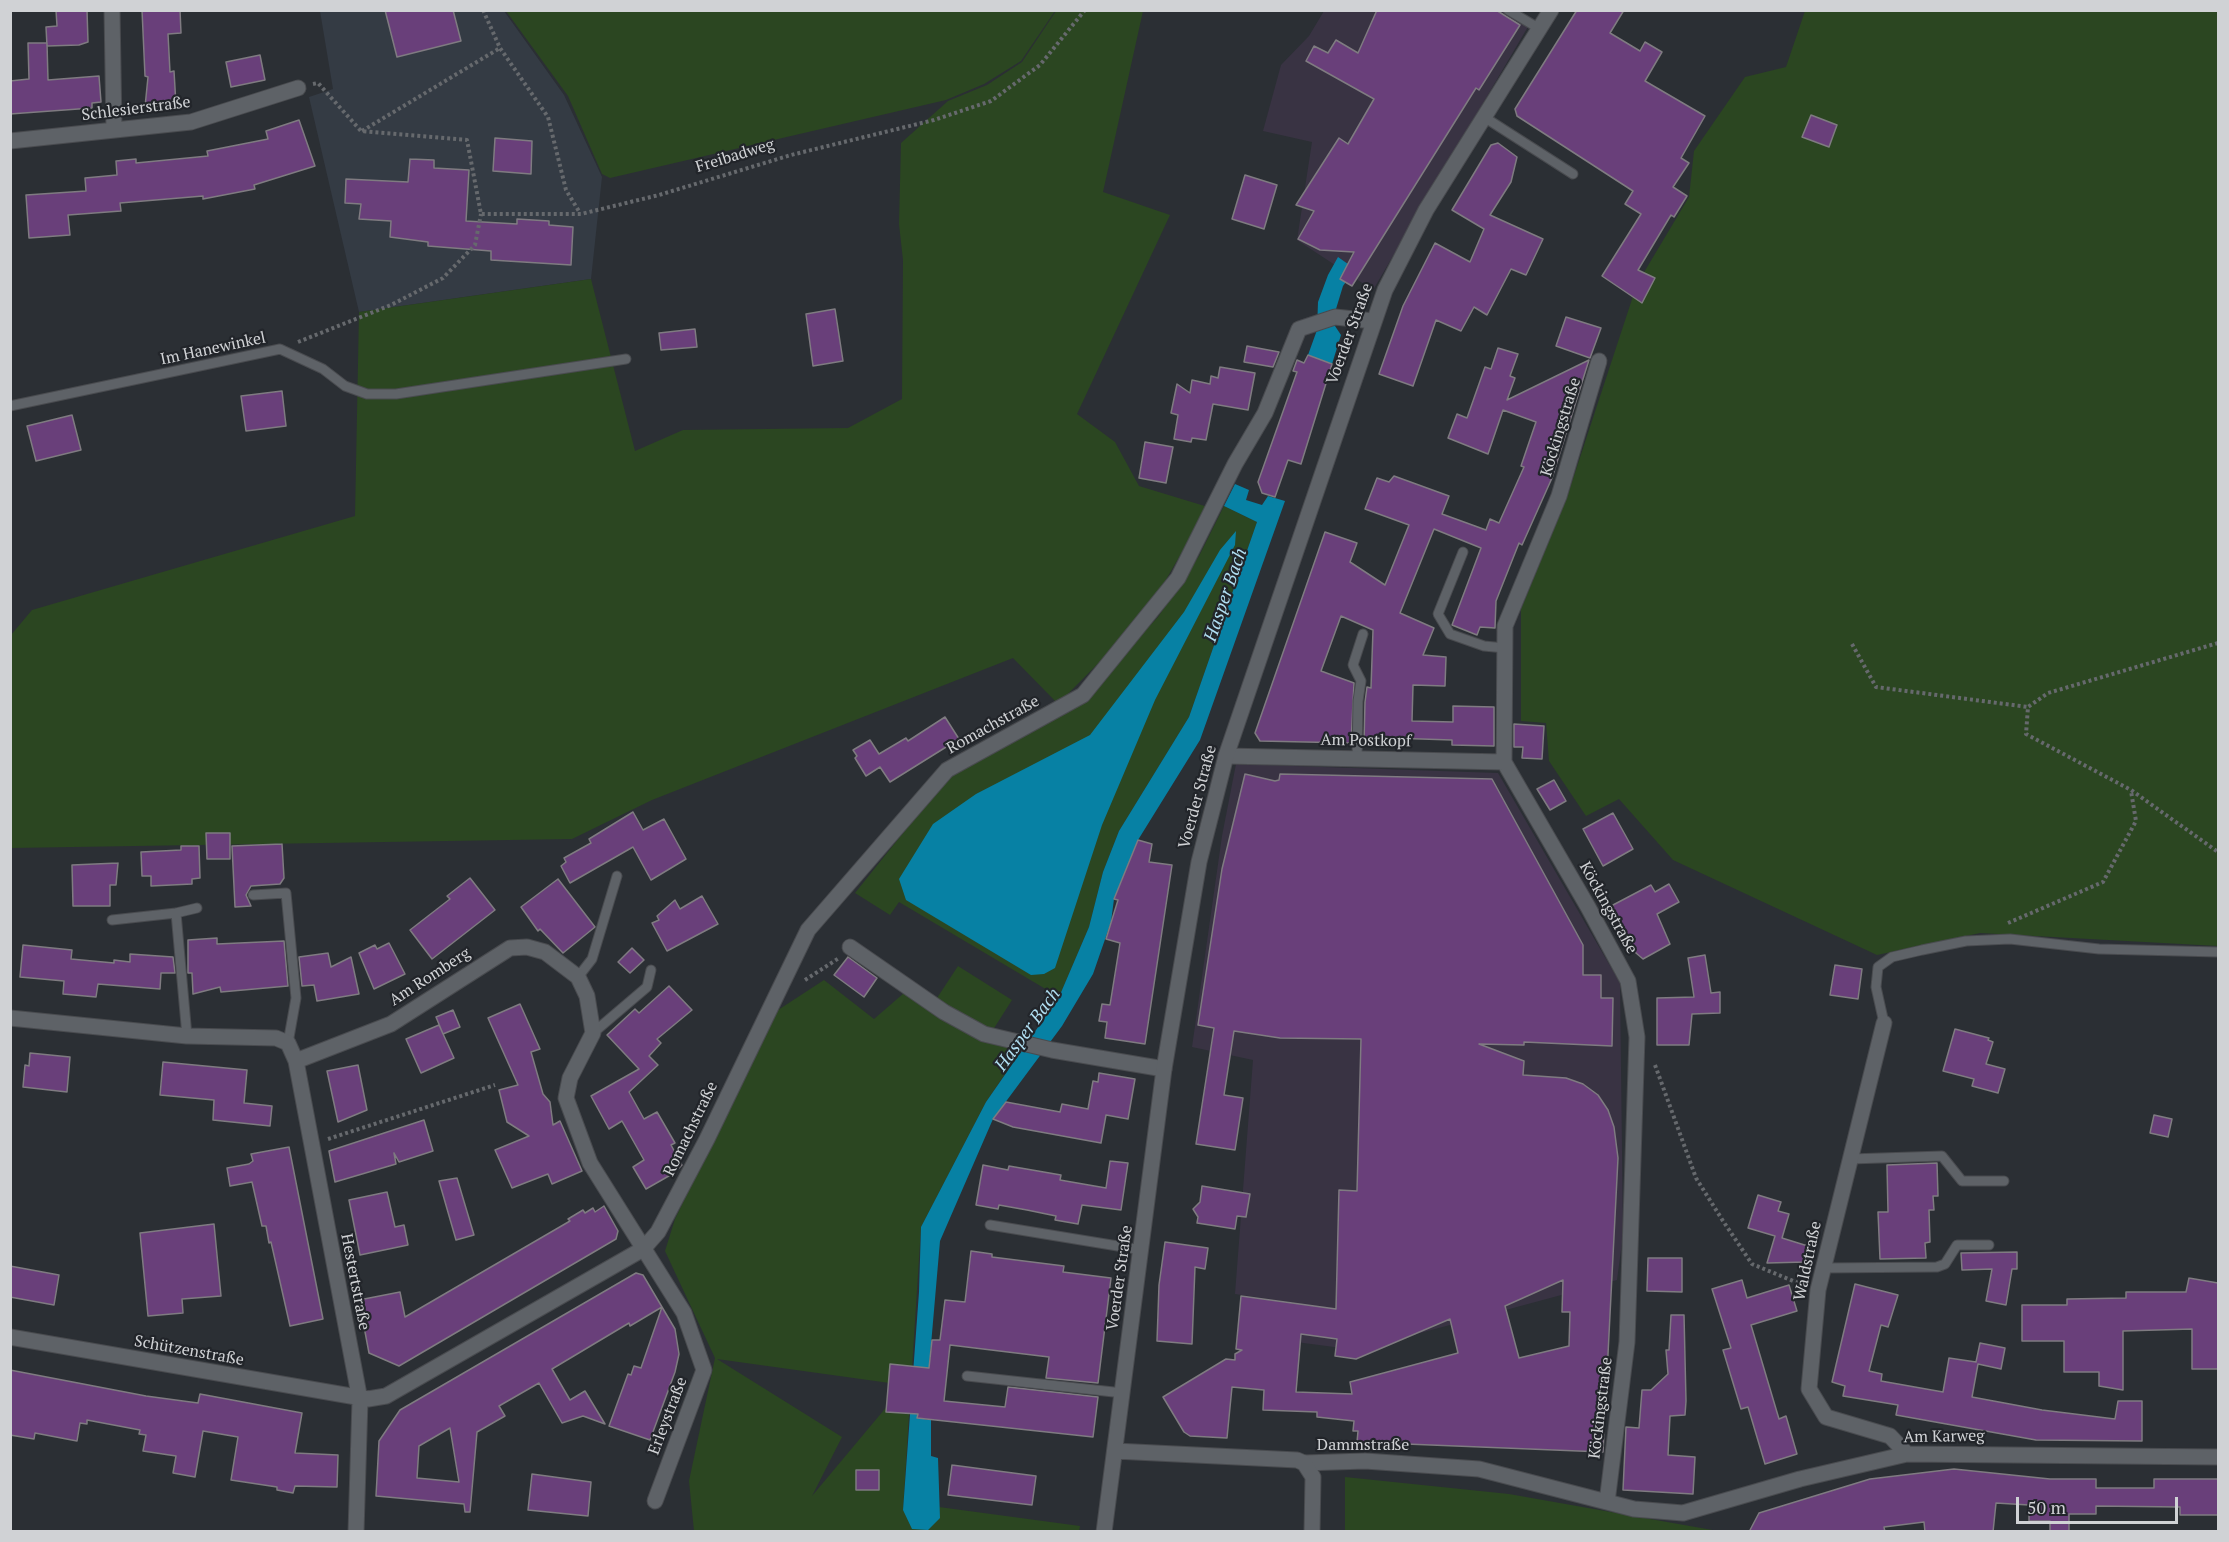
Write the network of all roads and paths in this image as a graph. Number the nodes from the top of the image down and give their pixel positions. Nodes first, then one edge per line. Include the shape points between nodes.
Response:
1 (112, 10) edge
2 (483, 10) edge
3 (1085, 10) edge
4 (1508, 10) edge
5 (1551, 10) edge
6 (1540, 29) junction
7 (500, 48) junction
8 (298, 88) joint
9 (1484, 117) junction
10 (114, 130) junction
11 (362, 131) junction
12 (10, 141) edge
13 (1573, 174) dead end
14 (481, 214) junction
15 (580, 214) junction
16 (1373, 321) junction
17 (280, 349) junction
18 (626, 359) dead end
19 (1599, 361) dead end
20 (10, 406) edge
21 (1463, 552) dead end
22 (1363, 634) dead end
23 (2218, 643) edge
24 (1852, 644) dead end
25 (1505, 648) junction
26 (2028, 707) junction
27 (1227, 756) junction
28 (1357, 759) junction
29 (1504, 762) junction
30 (2131, 790) junction
31 (2218, 852) edge
32 (617, 876) dead end
33 (253, 895) dead end
34 (197, 908) dead end
35 (176, 913) junction
36 (112, 920) dead end
37 (1998, 927) dead end
38 (850, 946) joint
39 (2218, 952) edge
40 (651, 970) dead end
41 (578, 977) junction
42 (772, 1002) junction
43 (10, 1018) edge
44 (1884, 1023) joint
45 (593, 1033) junction
46 (187, 1036) junction
47 (288, 1043) junction
48 (296, 1061) junction
49 (1654, 1061) dead end
50 (1164, 1069) junction
51 (495, 1085) dead end
52 (310, 1144) junction
53 (1850, 1160) junction
54 (2004, 1181) dead end
55 (990, 1225) dead end
56 (1989, 1245) dead end
57 (643, 1249) junction
58 (1142, 1250) junction
59 (1823, 1269) junction
60 (1818, 1290) junction
61 (10, 1337) edge
62 (967, 1376) dead end
63 (1123, 1393) junction
64 (360, 1400) junction
65 (1115, 1451) junction
66 (1906, 1454) junction
67 (2218, 1457) edge
68 (1304, 1463) junction
69 (655, 1501) dead end
70 (1607, 1502) junction
71 (356, 1531) edge
72 (1104, 1532) edge
73 (1311, 1532) edge

1 - 10 street
2 - 7 path
3 - 15 path, Freibadweg via 1040,65 991,101 934,120
4 - 6 lane
5 - 6 street, Voerder Straße
6 - 9 street, Voerder Straße
7 - 11 path
7 - 15 path via 548,117 566,190
8 - 10 street, Schlesierstraße via 191,122
8 - 11 path via 318,83
9 - 13 lane
9 - 16 street, Voerder Straße via 1426,210
10 - 12 street, Schlesierstraße
11 - 14 path via 467,140
14 - 15 path, Freibadweg
14 - 17 path via 475,245 443,278 391,305
16 - 27 street, Voerder Straße
16 - 42 street, Romachstraße via 1335,317 1299,329 1265,413 1234,464 1171,587 1083,695 947,770 808,930
17 - 18 lane, Im Hanewinkel via 323,369 345,386 367,394 396,394
17 - 20 lane, Im Hanewinkel
19 - 25 street, Köckingstraße via 1559,496 1505,626
21 - 25 lane via 1438,614 1450,634 1484,646
22 - 28 lane via 1353,665 1361,681
23 - 26 path via 2048,693
24 - 26 path via 1876,687
25 - 29 street, Köckingstraße
26 - 30 path via 2026,734
27 - 28 street, Am Postkopf
27 - 50 street, Voerder Straße via 1199,862
28 - 29 street, Am Postkopf
29 - 70 street, Köckingstraße via 1628,981 1637,1037 1627,1342
30 - 31 path
30 - 37 path via 2136,821 2103,882
32 - 41 lane via 592,959
33 - 47 lane via 286,893 296,998
34 - 35 lane
35 - 36 lane
35 - 46 lane
38 - 42 path via 832,964
38 - 50 street via 944,1012 984,1034
39 - 44 lane via 2099,949 2010,939 1966,941 1892,957 1878,967 1876,987
40 - 45 lane via 647,987
41 - 45 street via 587,996
41 - 48 street, Am Romberg via 545,952 510,948 391,1024
42 - 57 street, Romachstraße via 707,1139 658,1232
43 - 46 street
44 - 53 street, Waldstraße
45 - 57 street via 570,1078 566,1098 590,1163
46 - 47 street via 276,1038
47 - 48 street, Hestertstraße
48 - 52 street, Hestertstraße
49 - 60 path via 1696,1178 1752,1264
50 - 58 street, Voerder Straße
51 - 52 path
52 - 64 street, Hestertstraße
53 - 54 lane via 1942,1156 1962,1181
53 - 59 street, Waldstraße
55 - 58 lane
56 - 59 lane via 1957,1245 1945,1264 1937,1267
57 - 64 street, Romachstraße via 386,1396
57 - 69 street, Erleystraße via 684,1313 704,1370
58 - 63 street, Voerder Straße
59 - 60 street, Waldstraße
60 - 66 street, Waldstraße via 1809,1389 1818,1408 1839,1423 1890,1436
61 - 64 street, Schützenstraße
62 - 63 lane
63 - 65 street, Voerder Straße
64 - 71 street, Hestertstraße
65 - 68 street, Dammstraße via 1288,1458
65 - 72 street, Voerder Straße
66 - 67 street, Am Karweg
66 - 70 street, Am Karweg via 1683,1513 1634,1509
68 - 70 street, Dammstraße via 1365,1461 1479,1469
68 - 73 street via 1313,1477

